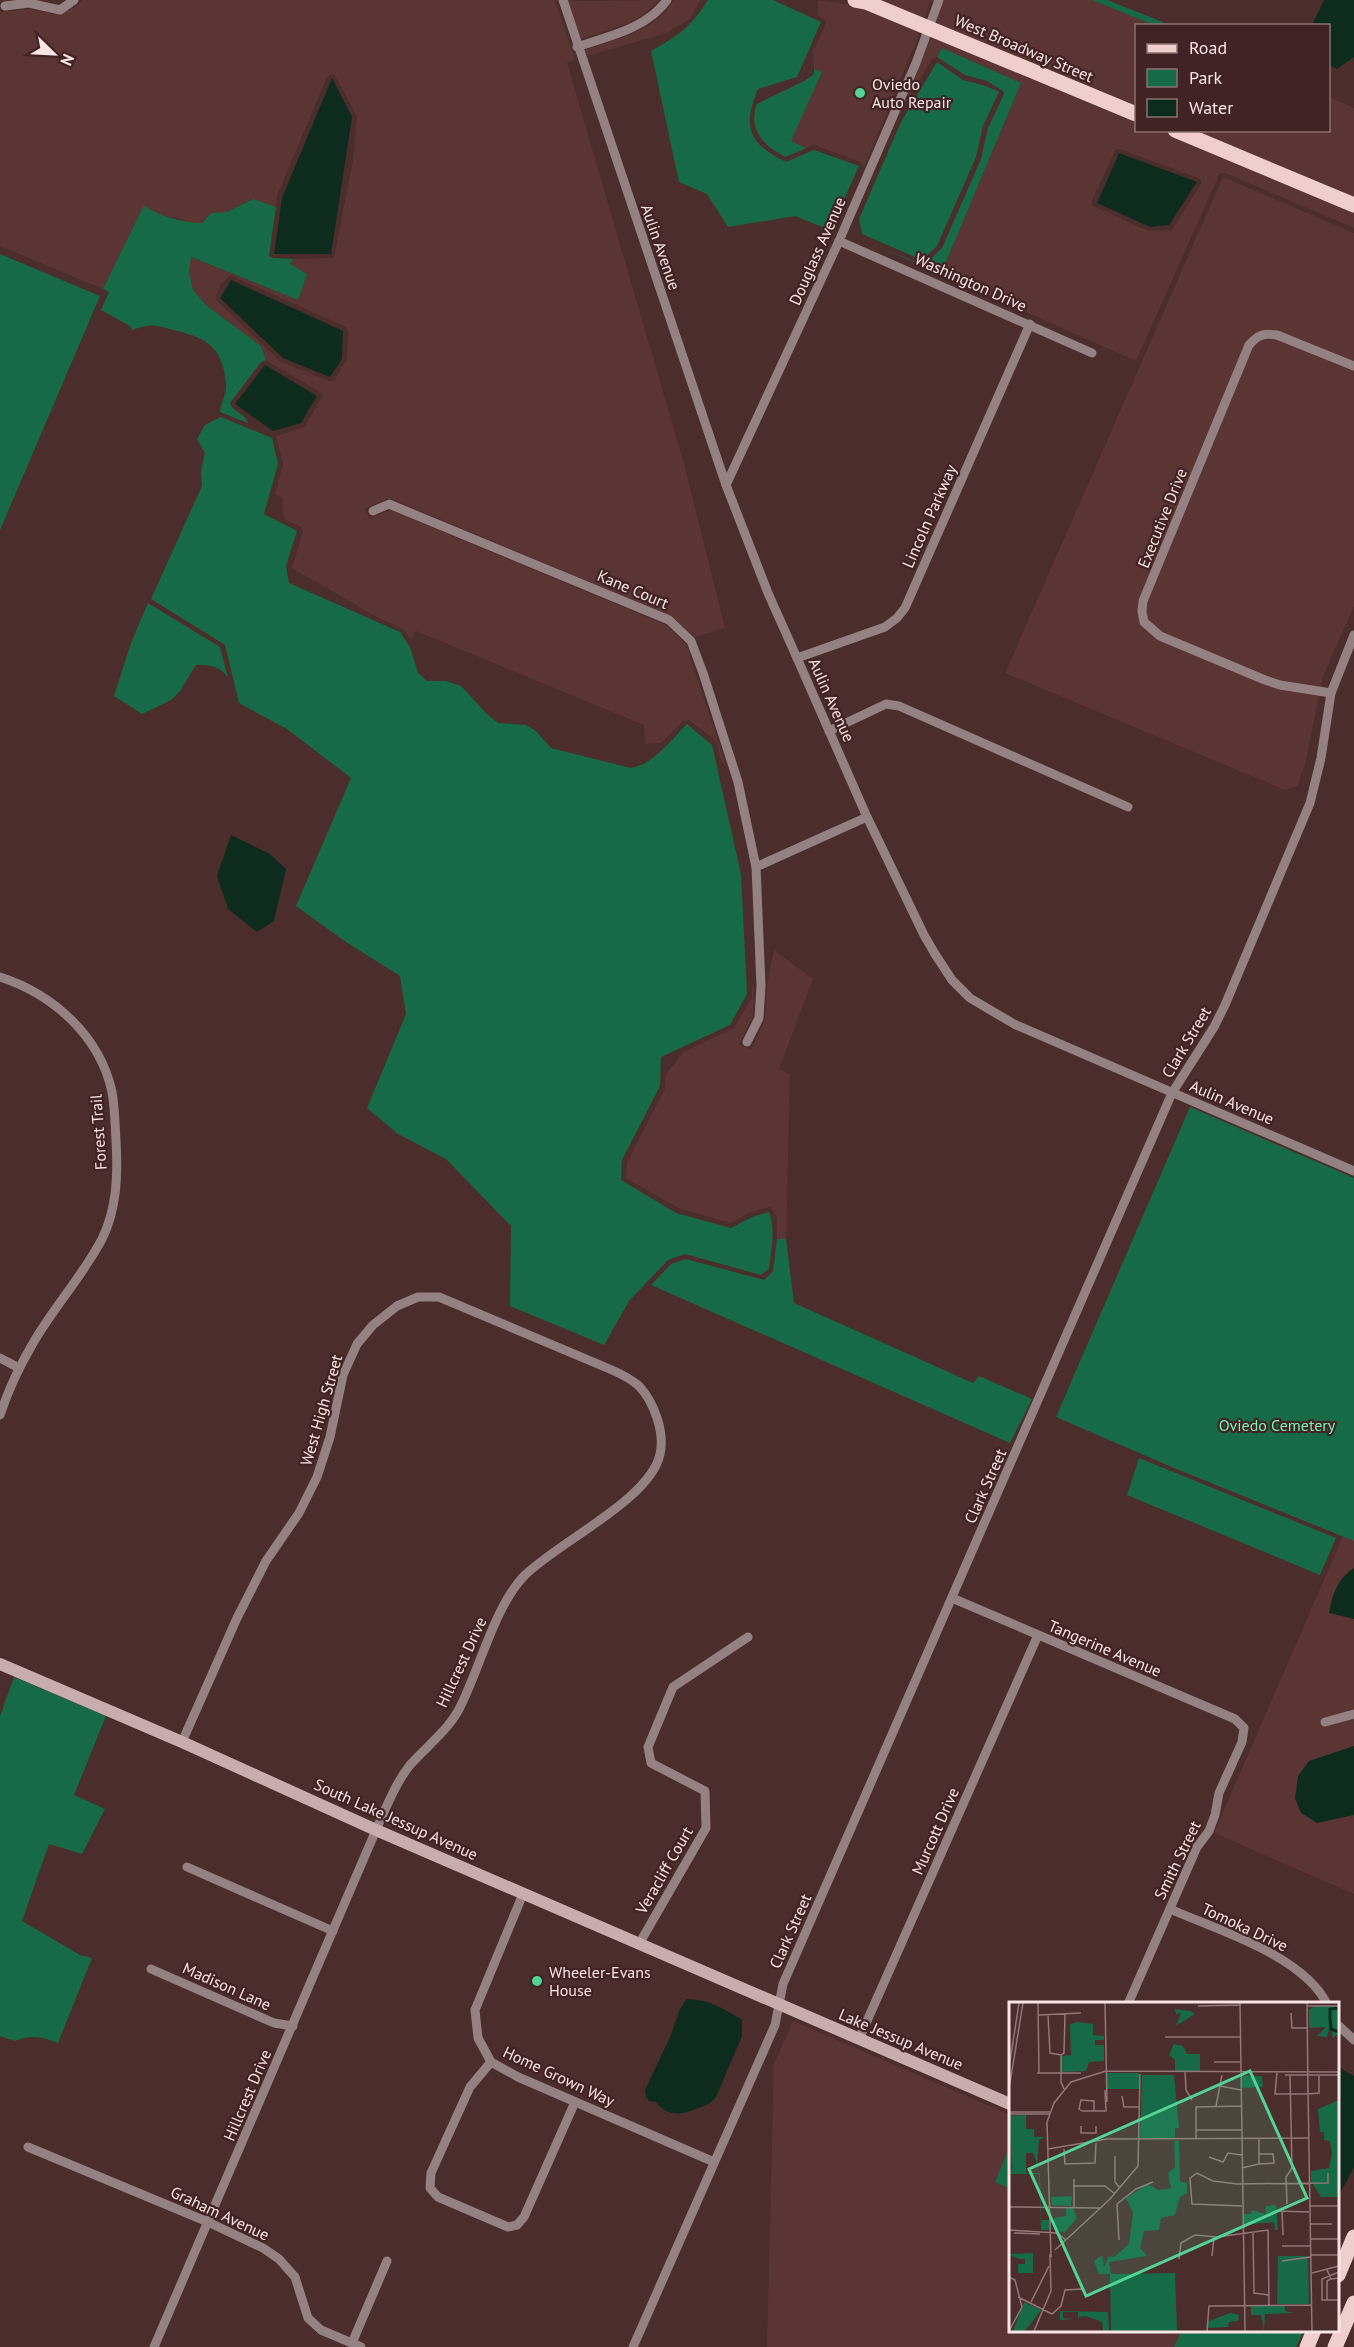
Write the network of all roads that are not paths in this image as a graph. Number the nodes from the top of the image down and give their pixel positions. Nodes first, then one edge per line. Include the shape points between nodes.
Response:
1 (74, 0) edge
2 (563, 0) edge
3 (667, 0) edge
4 (860, 0) edge
5 (939, 0) edge
6 (5, 6) dead end
7 (928, 28) junction
8 (577, 46) junction
9 (1135, 113) edge
10 (1180, 132) edge
11 (1354, 205) edge
12 (839, 241) junction
13 (1030, 324) junction
14 (1092, 352) dead end
15 (1354, 366) edge
16 (726, 484) junction
17 (373, 511) dead end
18 (1353, 639) edge
19 (797, 658) junction
20 (1331, 693) junction
21 (829, 731) junction
22 (1128, 807) dead end
23 (867, 817) junction
24 (756, 867) junction
25 (0, 977) edge
26 (747, 1042) dead end
27 (1172, 1093) junction
28 (1354, 1171) edge
29 (515, 1328) joint
30 (0, 1358) edge
31 (19, 1368) junction
32 (0, 1415) edge
33 (952, 1598) junction
34 (1038, 1635) junction
35 (748, 1636) dead end
36 (0, 1664) edge
37 (1354, 1714) edge
38 (1325, 1722) dead end
39 (1244, 1728) joint
40 (182, 1742) junction
41 (376, 1830) junction
42 (187, 1867) dead end
43 (523, 1893) junction
44 (1170, 1909) junction
45 (333, 1931) junction
46 (639, 1944) junction
47 (151, 1969) dead end
48 (1129, 2002) edge
49 (1326, 2002) edge
50 (778, 2004) junction
51 (292, 2026) junction
52 (1339, 2026) edge
53 (859, 2038) junction
54 (1354, 2040) edge
55 (491, 2062) junction
56 (575, 2102) junction
57 (1009, 2103) edge
58 (28, 2146) dead end
59 (714, 2162) junction
60 (208, 2222) junction
61 (1349, 2246) edge
62 (387, 2261) dead end
63 (1339, 2272) edge
64 (1354, 2303) edge
65 (1314, 2332) edge
66 (356, 2345) edge
67 (154, 2347) edge
68 (633, 2347) edge
69 (1306, 2347) edge
70 (1335, 2347) edge

1 - 6 street via 60,10 29,3
2 - 8 street, Aulin Avenue
3 - 8 street via 629,30
4 - 7 main road, West Broadway Street
5 - 7 street, Douglass Avenue
7 - 9 main road, West Broadway Street
7 - 12 street, Douglass Avenue
8 - 16 street, Aulin Avenue
10 - 11 main road
12 - 13 street, Washington Drive
12 - 16 street, Douglass Avenue
13 - 14 street, Washington Drive
13 - 19 street, Lincoln Parkway via 905,608 885,627
15 - 20 street, Executive Drive via 1276,335 1257,336 1245,355 1142,611 1149,629 1160,636 1266,681
16 - 19 street, Aulin Avenue
17 - 24 street, Kane Court via 389,504 669,620 691,641 703,673 738,782
18 - 20 street, Clark Street
19 - 21 street, Aulin Avenue
20 - 27 street, Clark Street via 1310,802 1225,1005
21 - 22 street via 886,704 898,706
21 - 23 street, Aulin Avenue
23 - 24 street
23 - 27 street, Aulin Avenue via 924,934 952,980 970,998 1014,1024
24 - 26 street, Kane Court via 760,1007
25 - 31 street, Forest Trail via 47,999 71,1020 98,1054 112,1093 118,1166 113,1209 103,1237
27 - 28 street, Aulin Avenue
27 - 33 street, Clark Street
29 - 40 street, West High Street via 439,1297 418,1297 397,1306 357,1344 343,1375 330,1437 316,1478 237,1618
29 - 41 street, Hillcrest Drive via 628,1377 640,1387 660,1428 660,1453 651,1475 633,1495 541,1559 521,1579 507,1599 457,1712 409,1766
30 - 31 street
31 - 32 street, Forest Trail
33 - 34 street, Tangerine Avenue
33 - 50 street, Clark Street via 783,1984
34 - 39 street, Tangerine Avenue via 1235,1719
34 - 53 street, Murcott Drive
35 - 46 street, Veracliff Court via 672,1687 648,1747 651,1763 705,1791 706,1828
36 - 40 street, South Lake Jessup Avenue
37 - 38 street
39 - 44 street, Smith Street via 1209,1831 1197,1847
40 - 41 street, South Lake Jessup Avenue
41 - 43 street, South Lake Jessup Avenue
41 - 45 street, Hillcrest Drive
42 - 45 street
43 - 46 street, South Lake Jessup Avenue
43 - 55 street, Home Grown Way via 475,2010 478,2038
44 - 48 street, Smith Street
44 - 49 street, Tomoka Drive via 1282,1959 1306,1976
45 - 51 street, Hillcrest Drive
46 - 50 street, South Lake Jessup Avenue
47 - 51 street, Madison Lane via 274,2023
50 - 53 street, Lake Jessup Avenue
50 - 59 street, Clark Street via 775,2025
51 - 60 street, Hillcrest Drive
52 - 54 street
53 - 57 street, Lake Jessup Avenue
55 - 56 street, Home Grown Way
55 - 56 street via 470,2087 431,2173 430,2188 438,2197 508,2227 517,2224 524,2217
56 - 59 street, Home Grown Way
58 - 60 street, Graham Avenue
59 - 68 street, Clark Street
60 - 66 street, Graham Avenue via 279,2259 295,2277 308,2318 321,2330
60 - 67 street, Hillcrest Drive
61 - 63 main road
62 - 66 street
64 - 70 main road
65 - 69 main road

